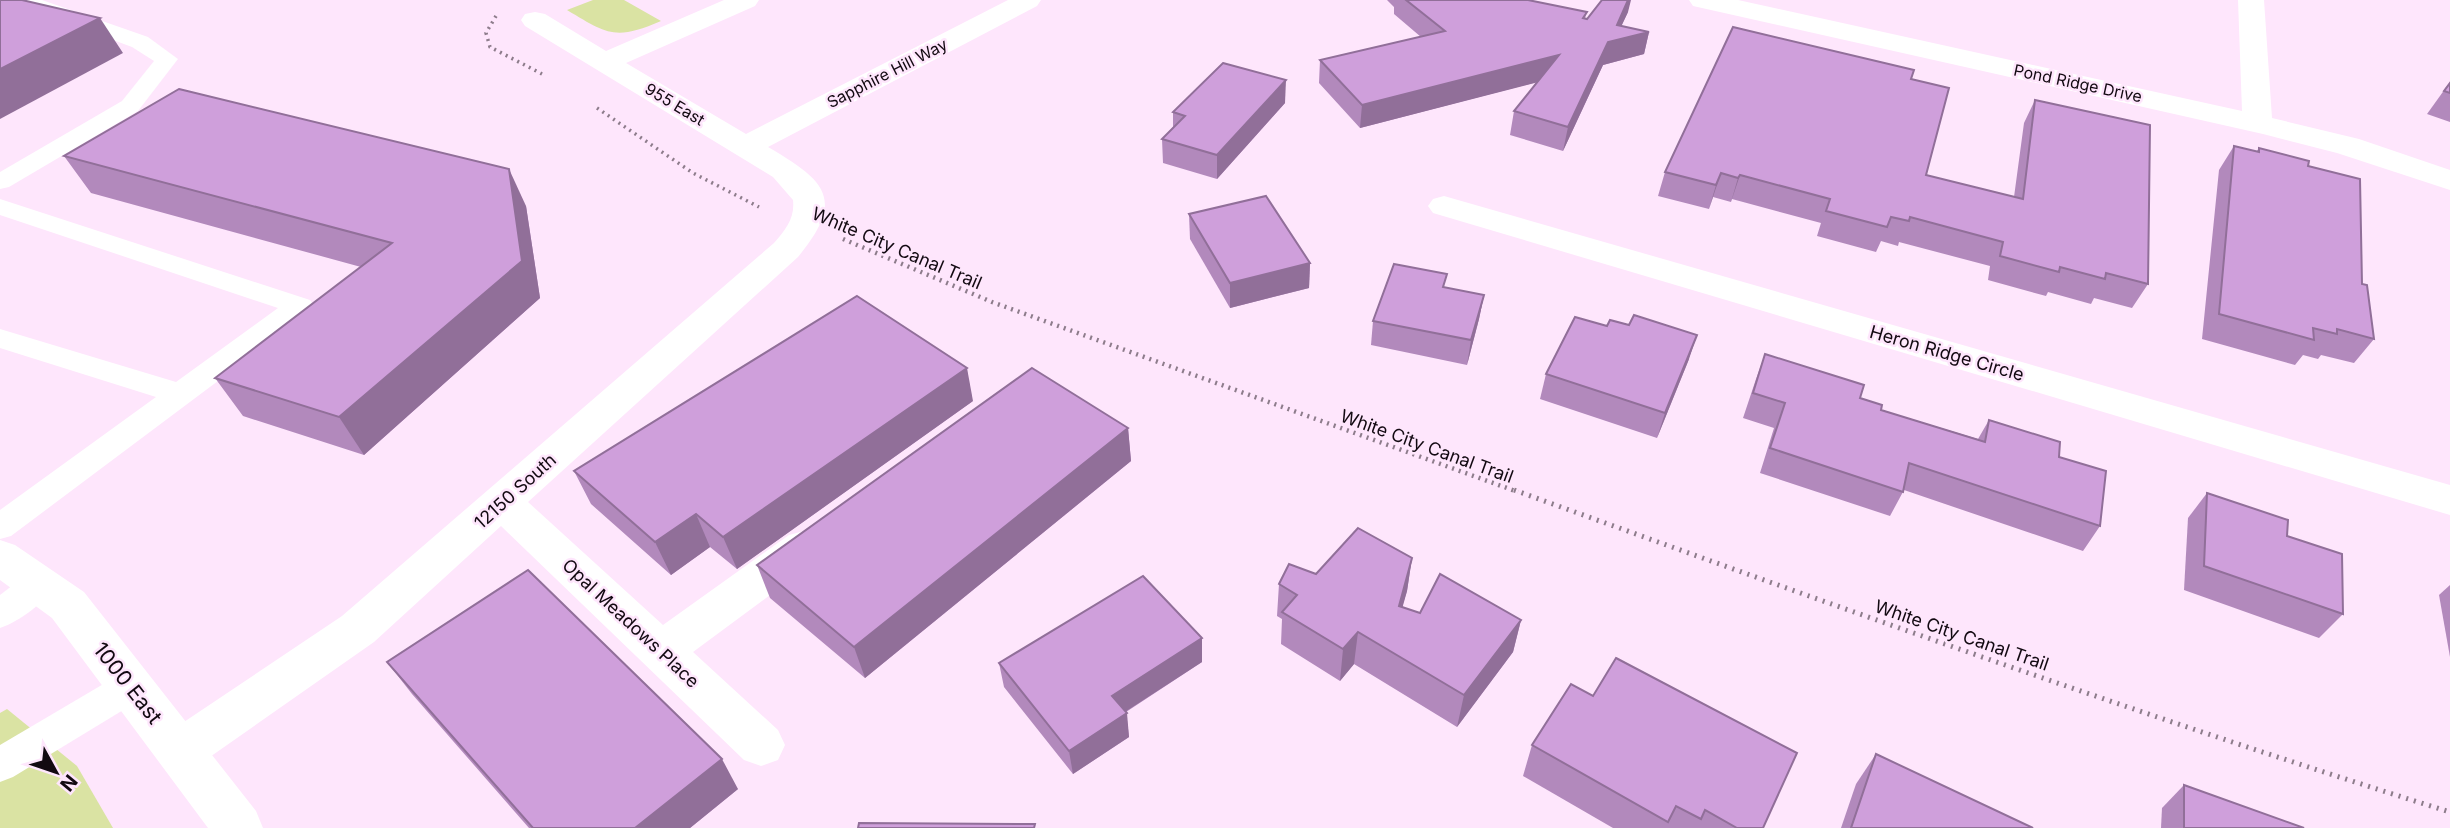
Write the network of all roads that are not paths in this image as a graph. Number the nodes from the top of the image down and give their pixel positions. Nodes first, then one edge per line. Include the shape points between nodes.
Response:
1 (23, 0) edge
2 (746, 0) edge
3 (1028, 0) edge
4 (1702, 0) edge
5 (2251, 0) edge
6 (535, 20) dead end
7 (605, 62) junction
8 (2257, 123) junction
9 (746, 146) junction
10 (2450, 180) edge
11 (0, 182) edge
12 (1444, 206) dead end
13 (0, 207) edge
14 (807, 210) joint
15 (0, 338) edge
16 (181, 394) junction
17 (2450, 500) edge
18 (502, 502) junction
19 (0, 527) edge
20 (830, 528) edge
21 (0, 557) edge
22 (38, 584) junction
23 (0, 614) edge
24 (661, 651) junction
25 (130, 687) junction
26 (761, 744) dead end
27 (180, 751) junction
28 (0, 765) edge
29 (238, 828) edge

1 - 11 lane via 140,42 167,59 130,106
2 - 7 street
3 - 9 street, Sapphire Hill Way
4 - 8 street, Pond Ridge Drive
5 - 8 street
6 - 7 street, 955 East
7 - 9 street, 955 East
8 - 10 street, Pond Ridge Drive via 2348,146
9 - 14 street, 955 East via 784,170
12 - 17 street, Heron Ridge Circle
13 - 16 lane via 300,306
14 - 18 street, 12150 South via 786,250
15 - 16 lane
16 - 19 lane
18 - 24 street, Opal Meadows Place
18 - 27 street, 12150 South via 358,629
20 - 24 street
21 - 22 street, 1000 East
22 - 23 lane
22 - 25 street, 1000 East via 68,605
24 - 26 street, Opal Meadows Place
25 - 27 street, 1000 East
25 - 28 lane
27 - 29 street, 1000 East

